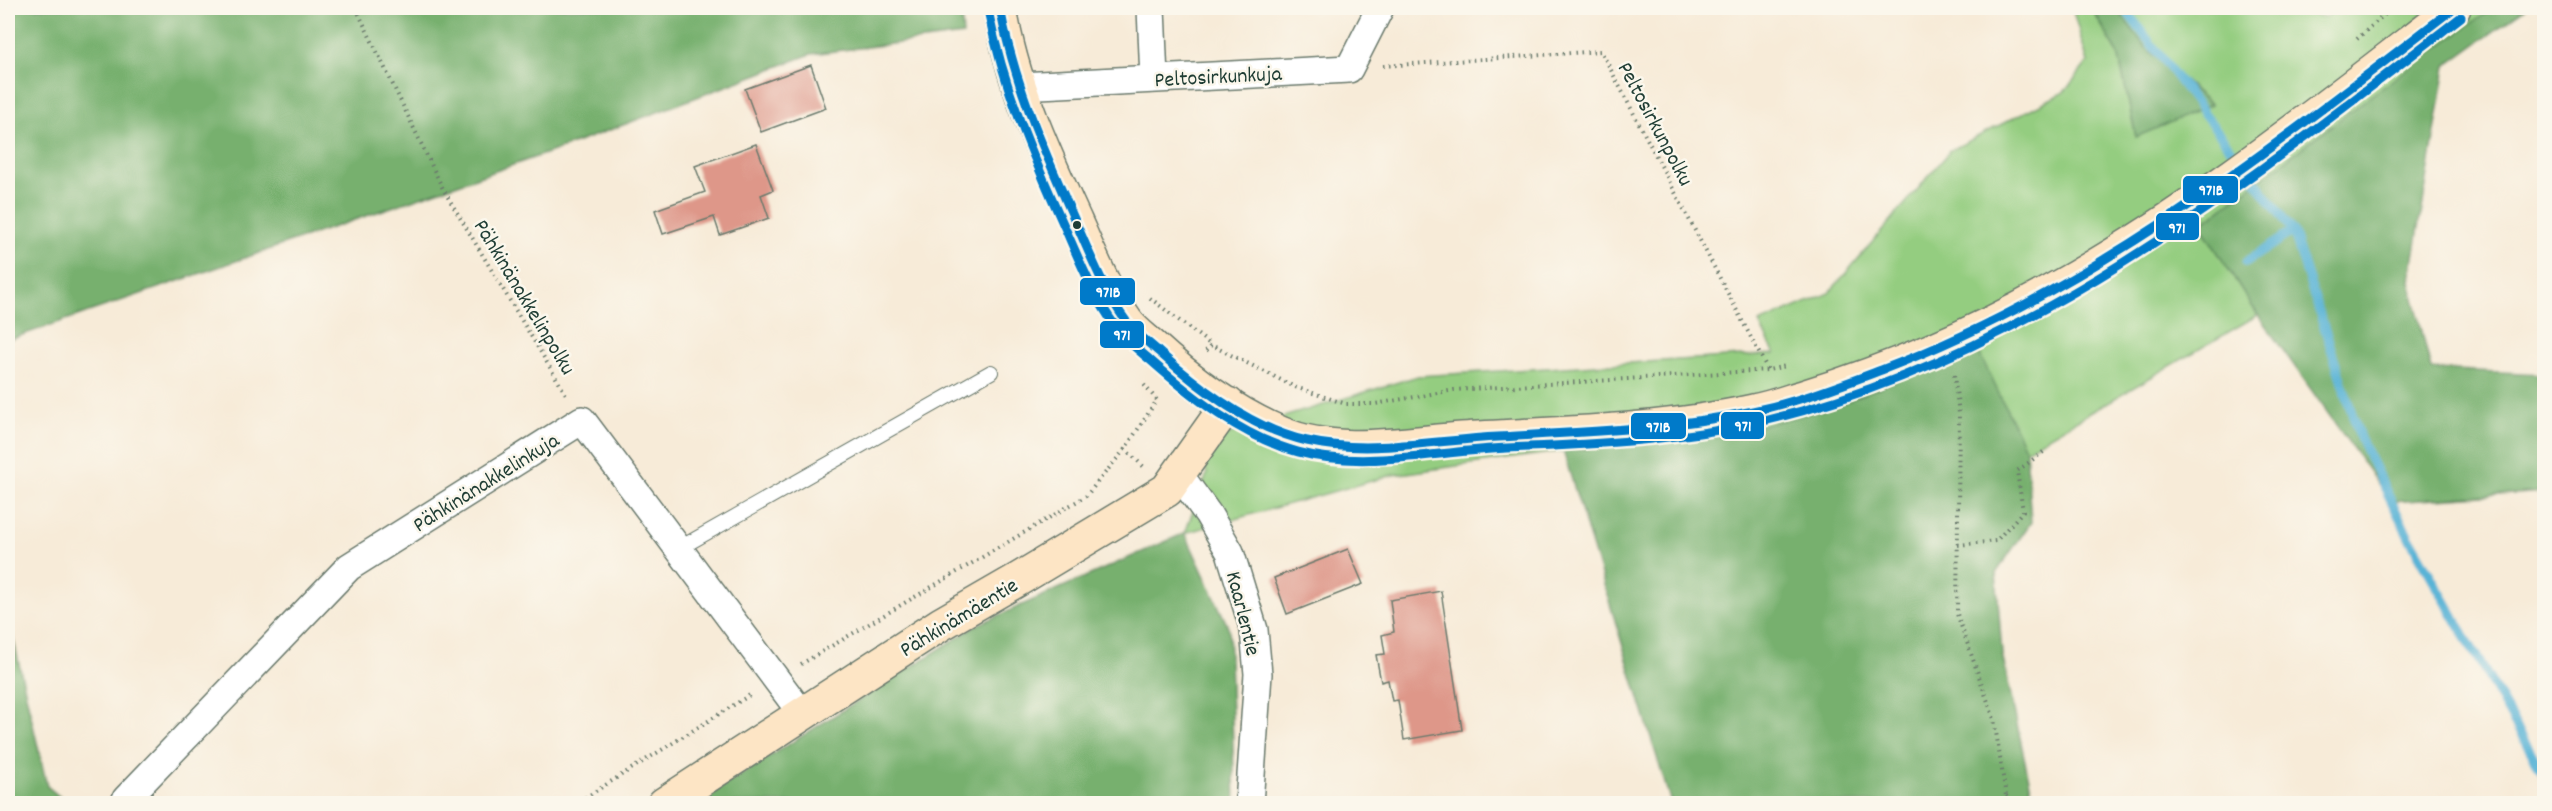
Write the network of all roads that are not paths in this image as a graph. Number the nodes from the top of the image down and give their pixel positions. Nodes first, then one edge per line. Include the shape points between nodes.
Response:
1 (1000, 8) edge
2 (1151, 8) edge
3 (1380, 8) edge
4 (2454, 8) edge
5 (1154, 79) junction
6 (1020, 86) junction
7 (991, 372) dead end
8 (1228, 404) junction
9 (1178, 473) junction
10 (678, 549) junction
11 (802, 716) junction
12 (126, 799) dead end
13 (664, 804) edge
14 (1249, 804) edge

1 - 6 street
2 - 5 street
3 - 5 street, Peltosirkunkuja via 1349,69
4 - 8 street via 2270,150 2159,227 2049,293 1950,342 1855,381 1755,411 1657,426 1394,445 1328,446 1282,434
5 - 6 street, Peltosirkunkuja
6 - 8 street via 1088,250 1127,323 1184,376
7 - 10 lane
8 - 9 street, Pähkinämäentie
9 - 11 street, Pähkinämäentie via 1167,490 941,624
9 - 14 street, Kaarlentie via 1230,552 1254,630 1258,674
10 - 11 street, Pähkinänakkelinkuja
10 - 12 street, Pähkinänakkelinkuja via 582,420 349,567
11 - 13 street, Pähkinämäentie

